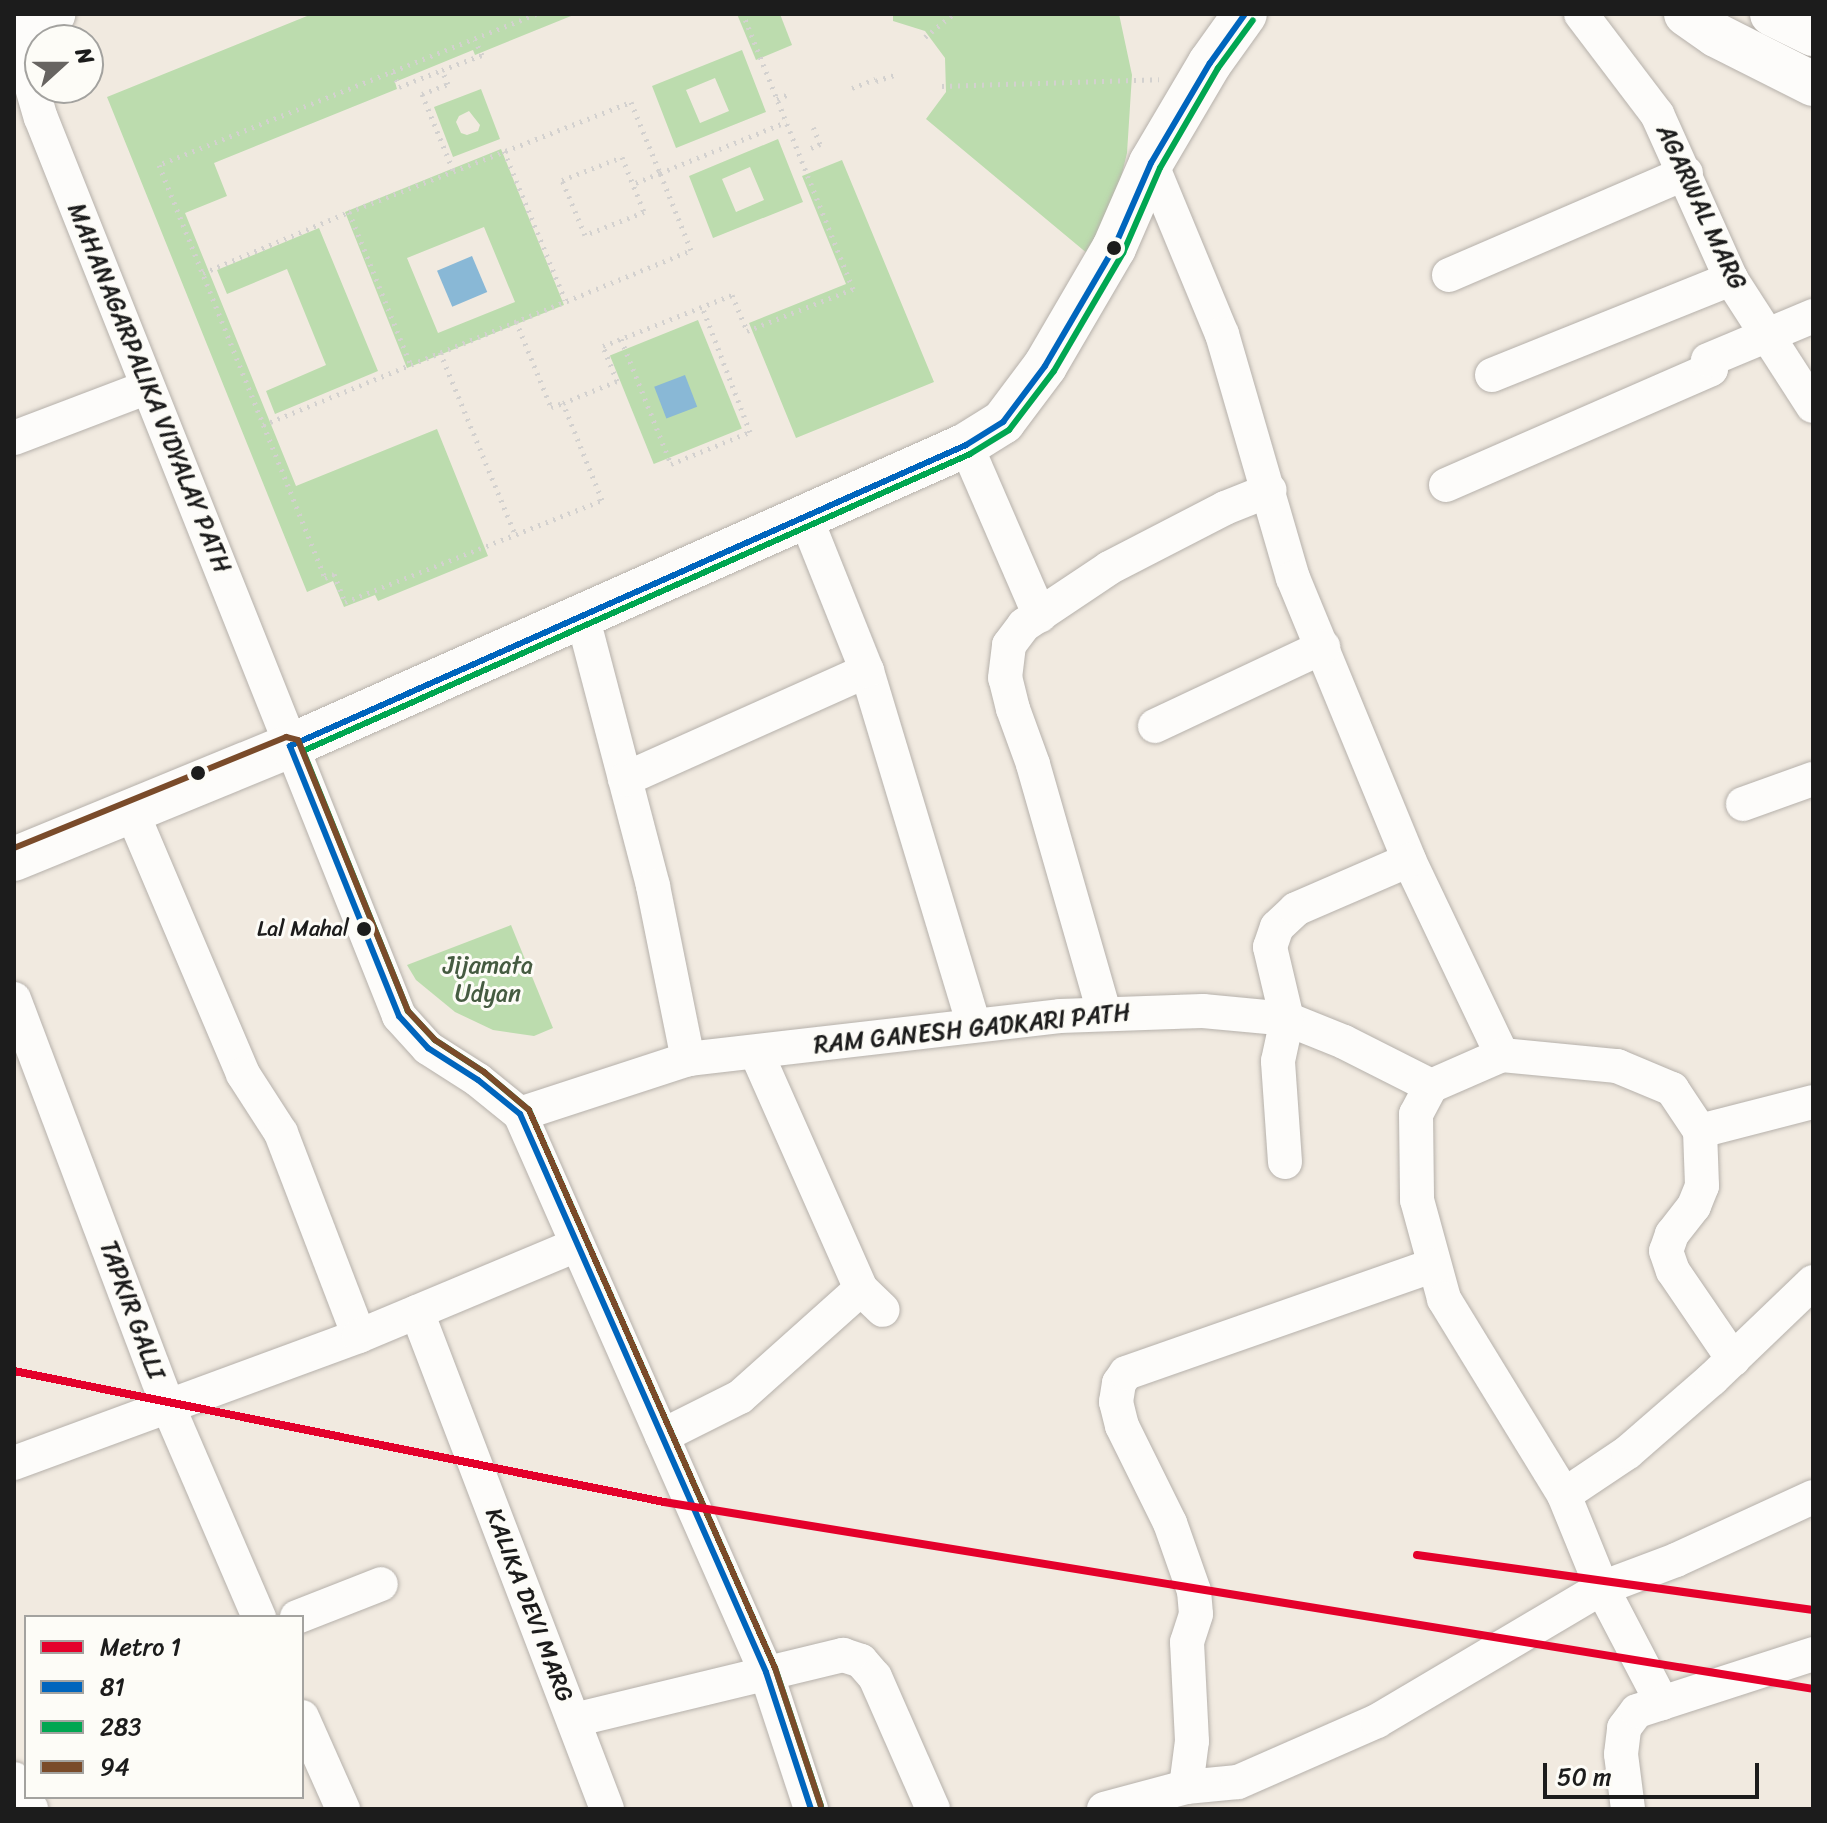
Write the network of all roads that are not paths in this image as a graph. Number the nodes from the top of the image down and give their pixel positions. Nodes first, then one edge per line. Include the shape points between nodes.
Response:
1 (1245, 14) edge
2 (1581, 14) edge
3 (1686, 14) edge
4 (1772, 14) edge
5 (26, 23) edge
6 (1813, 34) edge
7 (1813, 84) edge
8 (1151, 163) junction
9 (1686, 173) junction
10 (1449, 275) dead end
11 (1731, 279) junction
12 (1813, 316) edge
13 (1769, 334) junction
14 (1492, 375) dead end
15 (148, 387) junction
16 (1813, 406) edge
17 (14, 438) edge
18 (966, 445) junction
19 (1446, 485) dead end
20 (1270, 490) junction
21 (805, 516) junction
22 (582, 615) junction
23 (1040, 616) junction
24 (1323, 647) junction
25 (867, 671) junction
26 (1155, 726) dead end
27 (290, 746) junction
28 (625, 779) junction
29 (1813, 779) edge
30 (1743, 804) dead end
31 (131, 810) junction
32 (14, 859) edge
33 (1409, 860) junction
34 (14, 999) edge
35 (1104, 1012) junction
36 (1287, 1019) junction
37 (974, 1025) junction
38 (756, 1052) junction
39 (1502, 1055) junction
40 (688, 1059) junction
41 (1431, 1086) junction
42 (1813, 1102) edge
43 (520, 1114) junction
44 (1700, 1131) junction
45 (1285, 1162) dead end
46 (577, 1245) junction
47 (1434, 1265) junction
48 (1813, 1282) edge
49 (417, 1312) junction
50 (359, 1336) junction
51 (1733, 1359) junction
52 (168, 1406) junction
53 (662, 1436) junction
54 (14, 1463) edge
55 (1564, 1495) junction
56 (1813, 1497) edge
57 (381, 1584) dead end
58 (1602, 1588) junction
59 (258, 1615) edge
60 (302, 1615) edge
61 (1813, 1654) edge
62 (766, 1672) junction
63 (1662, 1703) junction
64 (574, 1720) junction
65 (304, 1721) edge
66 (14, 1779) edge
67 (1186, 1787) junction
68 (1237, 1796) edge
69 (24, 1797) edge
70 (343, 1809) edge
71 (607, 1809) edge
72 (811, 1809) edge
73 (933, 1809) edge
74 (1104, 1809) edge
75 (1628, 1809) edge

1 - 8 main road
2 - 9 street, AGARWAL MARG via 1657,114
3 - 7 main road
4 - 6 main road
5 - 15 street, MAHANAGARPALIKA VIDYALAY PATH via 31,84 41,118
8 - 18 main road via 1114,248 1042,371 1003,422
8 - 20 street via 1222,334
9 - 10 street
9 - 11 street, AGARWAL MARG
11 - 13 street, AGARWAL MARG
11 - 14 street
12 - 13 street
13 - 16 street, AGARWAL MARG
13 - 19 street via 1708,360 1711,369
15 - 17 street
15 - 27 street, MAHANAGARPALIKA VIDYALAY PATH
18 - 21 main road
18 - 23 street
20 - 23 street via 1135,554
20 - 24 street via 1293,578
21 - 22 main road
21 - 25 street
22 - 27 main road
22 - 28 street
23 - 35 street via 1024,625 1009,645 1005,678
24 - 26 street
24 - 33 street
25 - 28 street
25 - 37 street
27 - 31 main road
27 - 43 street, MAHANAGARPALIKA VIDYALAY PATH via 399,1016 428,1048
28 - 40 street
29 - 30 street
31 - 32 main road
31 - 50 street via 243,1074 281,1133
33 - 36 street via 1296,909 1277,927 1270,947
33 - 39 street
34 - 52 street, TAPKIR GALLI
35 - 36 street, RAM GANESH GADKARI PATH via 1203,1011
35 - 37 street, RAM GANESH GADKARI PATH
36 - 41 street, RAM GANESH GADKARI PATH
36 - 45 street via 1278,1061
37 - 38 street, RAM GANESH GADKARI PATH
38 - 40 street, RAM GANESH GADKARI PATH
38 - 53 street via 872,1299 740,1397
39 - 41 street
39 - 44 street via 1617,1066 1655,1079 1672,1089
40 - 43 street, RAM GANESH GADKARI PATH
41 - 47 street via 1416,1114 1417,1200
42 - 44 street
43 - 46 street
44 - 51 street via 1702,1186 1666,1251 1673,1271
46 - 49 street
46 - 53 street
47 - 55 street via 1444,1299
47 - 67 street via 1126,1373 1119,1383 1116,1402 1122,1426 1170,1523 1194,1591 1196,1614 1187,1642 1192,1741
48 - 51 street
49 - 50 street
49 - 64 street, KALIKA DEVI MARG
50 - 52 street
51 - 55 street via 1628,1452
52 - 54 street
52 - 59 street, TAPKIR GALLI
53 - 62 street
55 - 58 street
56 - 58 street
57 - 60 street
58 - 63 street
58 - 68 street via 1377,1721
61 - 63 street
62 - 64 street
62 - 72 street
62 - 73 street via 843,1655 861,1661 875,1677
63 - 75 street via 1637,1711 1624,1728 1621,1754
64 - 71 street, KALIKA DEVI MARG
65 - 70 street
66 - 69 street
67 - 68 street
67 - 74 street

